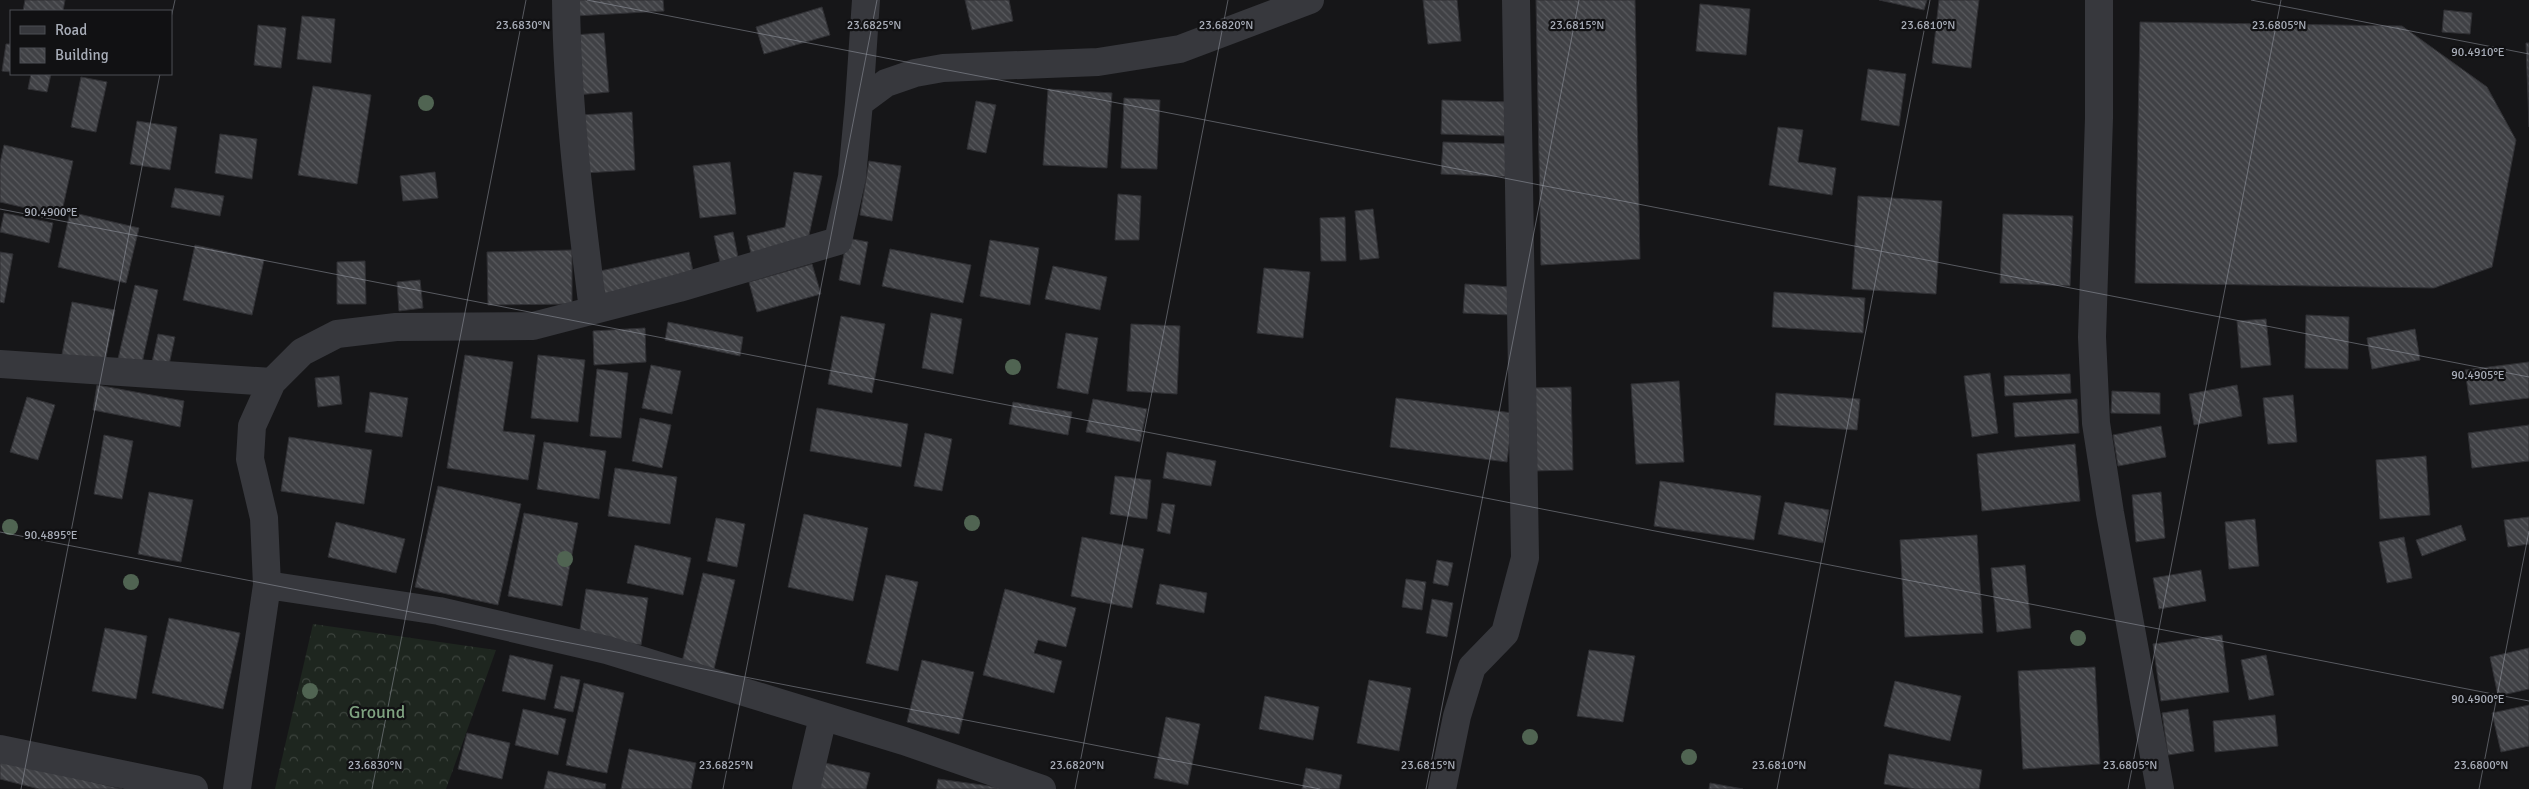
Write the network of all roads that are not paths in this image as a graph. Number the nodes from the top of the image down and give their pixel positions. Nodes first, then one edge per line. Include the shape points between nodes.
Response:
1 (566, 0) edge
2 (866, 0) edge
3 (1310, 0) edge
4 (1516, 0) edge
5 (2098, 0) edge
6 (859, 103) junction
7 (593, 310) junction
8 (0, 364) edge
9 (272, 382) junction
10 (267, 585) junction
11 (823, 717) junction
12 (0, 749) edge
13 (194, 789) edge
14 (237, 789) edge
15 (806, 789) edge
16 (1042, 789) edge
17 (1442, 789) edge
18 (2160, 789) edge

1 - 7 street via 578,189
2 - 6 street
3 - 6 street via 1180,49 1098,62 943,68 886,83
4 - 17 street via 1525,558 1505,633 1472,667 1457,716
5 - 18 street via 2100,118 2092,337 2096,423
6 - 7 street via 852,177 838,241
7 - 9 street via 533,326 396,327 337,334 302,352
8 - 9 street
9 - 10 street via 252,426 250,459 264,518
10 - 11 street via 439,611 598,648
10 - 14 street
11 - 15 street
11 - 16 street via 904,740
12 - 13 street

